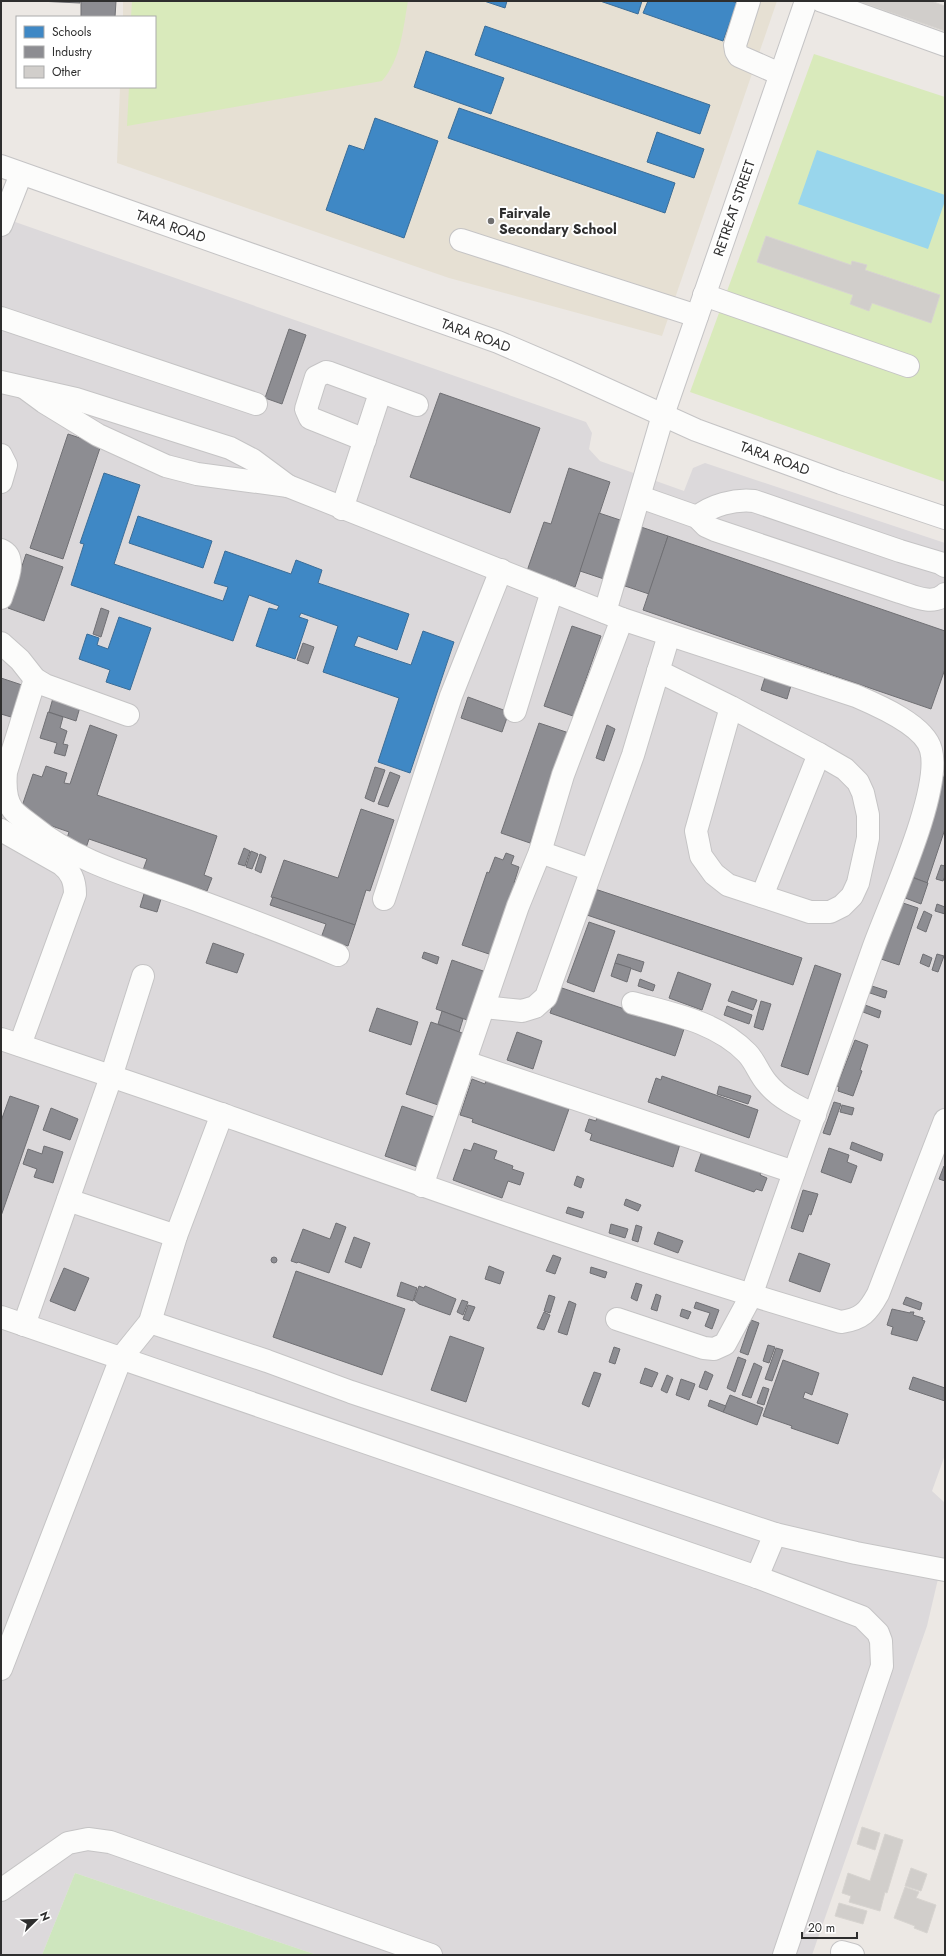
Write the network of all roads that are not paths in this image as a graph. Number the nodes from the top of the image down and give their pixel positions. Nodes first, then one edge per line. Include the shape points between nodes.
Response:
1 (749, 1) edge
2 (806, 1) edge
3 (822, 1) edge
4 (945, 45) edge
5 (780, 74) junction
6 (6, 169) edge
7 (1, 225) edge
8 (461, 240) dead end
9 (704, 295) junction
10 (697, 316) junction
11 (1, 318) edge
12 (908, 366) dead end
13 (1, 382) edge
14 (25, 388) junction
15 (380, 393) junction
16 (256, 404) dead end
17 (417, 405) dead end
18 (663, 415) junction
19 (365, 440) junction
20 (1, 455) edge
21 (1, 482) edge
22 (288, 486) junction
23 (640, 497) junction
24 (342, 509) junction
25 (697, 517) junction
26 (945, 518) edge
27 (1, 550) edge
28 (945, 566) edge
29 (502, 570) junction
30 (552, 592) junction
31 (945, 594) edge
32 (1, 598) edge
33 (614, 616) junction
34 (669, 635) junction
35 (1, 643) edge
36 (658, 671) junction
37 (35, 679) junction
38 (731, 707) junction
39 (515, 711) dead end
40 (128, 715) dead end
41 (938, 747) edge
42 (819, 754) junction
43 (1, 830) edge
44 (540, 852) junction
45 (591, 870) junction
46 (762, 896) junction
47 (384, 899) dead end
48 (338, 955) dead end
49 (144, 976) dead end
50 (633, 1003) dead end
51 (484, 1007) junction
52 (10, 1042) edge
53 (465, 1062) junction
54 (111, 1076) junction
55 (222, 1114) junction
56 (815, 1115) junction
57 (945, 1120) edge
58 (794, 1172) junction
59 (422, 1186) junction
60 (68, 1200) junction
61 (176, 1236) junction
62 (751, 1296) junction
63 (1, 1317) edge
64 (617, 1319) dead end
65 (150, 1322) junction
66 (24, 1325) junction
67 (121, 1358) junction
68 (775, 1534) junction
69 (933, 1567) edge
70 (756, 1577) junction
71 (1, 1668) edge
72 (1, 1890) edge
73 (431, 1955) edge
74 (784, 1955) edge

1 - 5 street via 736,50 739,56
2 - 5 street, RETREAT STREET
3 - 4 street
5 - 9 street, RETREAT STREET
6 - 7 street
6 - 18 street, TARA ROAD via 498,342
8 - 10 street
9 - 10 street, RETREAT STREET
9 - 12 street
10 - 18 street, RETREAT STREET
11 - 16 street
13 - 14 street
14 - 22 street via 76,399 230,448 254,460
14 - 22 street via 98,435 166,466 198,474
15 - 17 street
15 - 19 street
15 - 19 street via 326,372 316,377 306,409 310,418
18 - 23 street, RETREAT STREET
18 - 26 street, TARA ROAD via 696,430
19 - 24 street
20 - 21 street via 6,465
22 - 24 street
23 - 25 street
23 - 33 street, RETREAT STREET
24 - 29 street
25 - 28 street via 727,503 754,501
25 - 31 street via 706,526 715,530 921,598 937,599
27 - 32 street via 8,553 10,559
29 - 30 street
29 - 47 street via 451,696
30 - 33 street
30 - 39 street
33 - 34 street
33 - 44 street, RETREAT STREET
34 - 36 street
34 - 41 street via 856,696 907,722
35 - 37 street via 20,660
36 - 38 street
36 - 45 street via 633,755
37 - 40 street via 52,688
37 - 48 street via 6,772 5,786 9,800 12,809 19,816 46,837 93,862
38 - 42 street
38 - 46 street via 696,831 700,856 714,874 728,885
41 - 56 street via 932,780 918,828
42 - 46 street
42 - 46 street via 846,769 858,782 863,793 868,815 868,838 858,883 852,896 842,906 830,912 810,912
43 - 52 street via 68,869 75,885 75,894
44 - 45 street
44 - 51 street, RETREAT STREET via 518,906
45 - 51 street via 546,997 535,1007 522,1011
49 - 54 street
50 - 56 street via 695,1020 722,1032 747,1053 767,1084 786,1100
51 - 53 street, RETREAT STREET
52 - 54 street
53 - 58 street
53 - 59 street, RETREAT STREET
54 - 55 street
54 - 60 street
55 - 59 street
55 - 61 street
56 - 58 street
57 - 62 street via 878,1294 868,1310 853,1320 841,1322
58 - 62 street
59 - 62 street
60 - 61 street
60 - 66 street
61 - 65 street
62 - 64 street via 725,1344 714,1349
63 - 66 street
65 - 67 street
65 - 68 street
66 - 67 street
67 - 70 street
67 - 71 street
68 - 69 street via 856,1553
68 - 70 street
70 - 74 street via 862,1617 879,1637 882,1666
72 - 73 street via 68,1843 88,1839 110,1842

